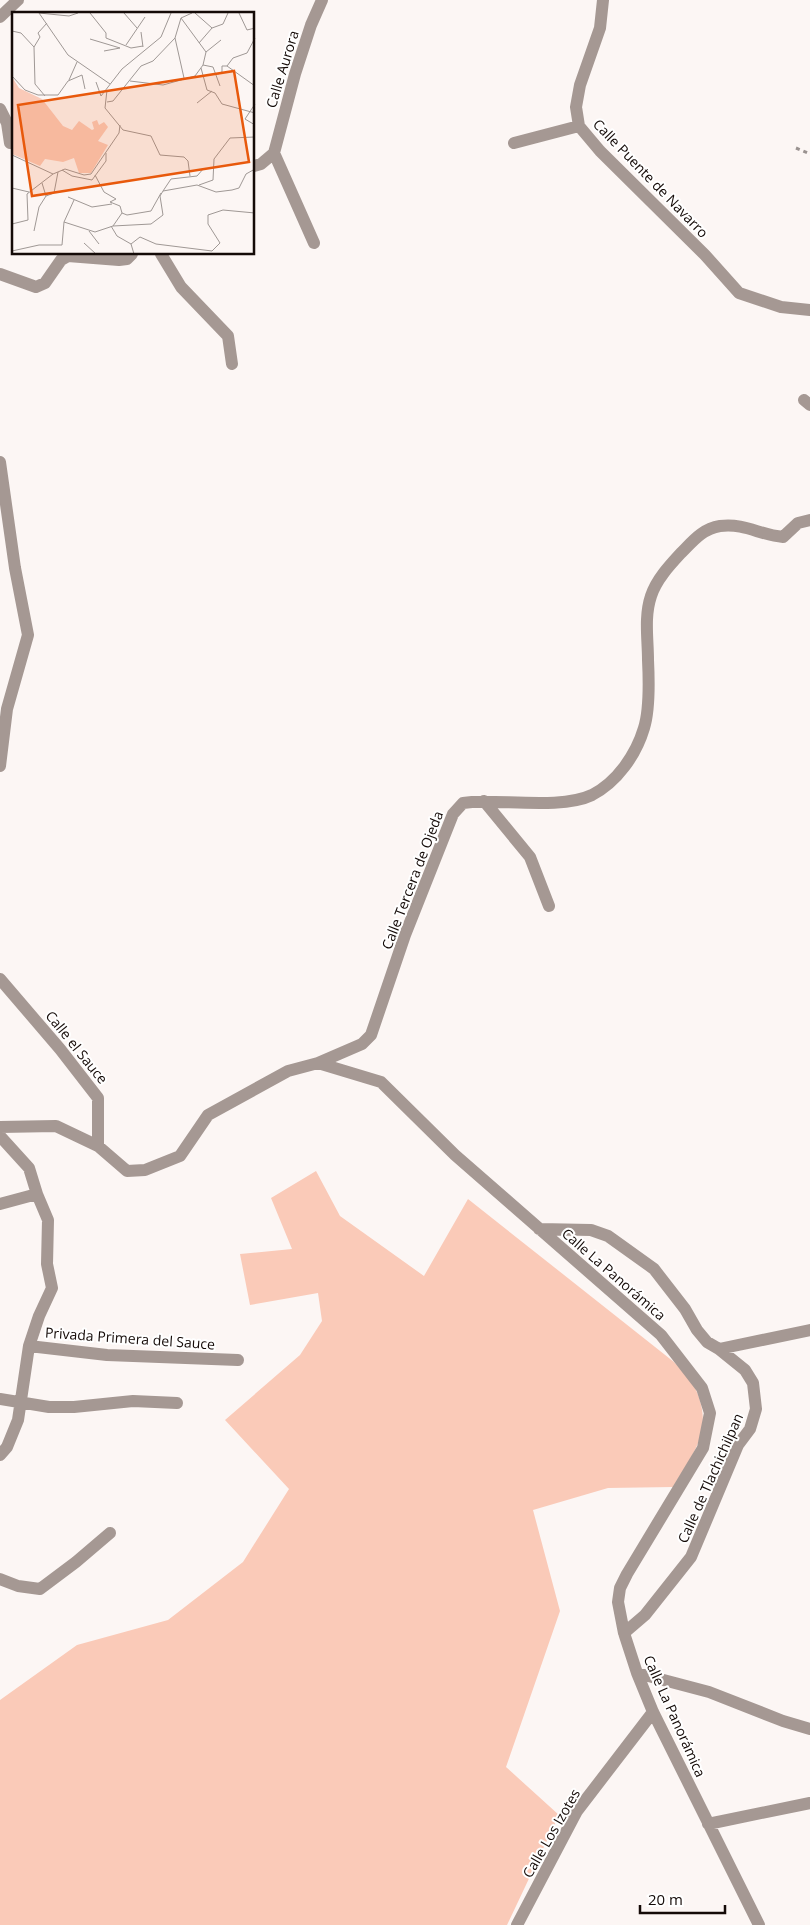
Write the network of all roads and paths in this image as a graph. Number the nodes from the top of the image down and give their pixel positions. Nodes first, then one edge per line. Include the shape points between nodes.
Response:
1 (18, 0) edge
2 (322, 0) edge
3 (603, 0) edge
4 (0, 17) edge
5 (0, 109) edge
6 (579, 126) junction
7 (514, 142) dead end
8 (8, 145) edge
9 (796, 148) dead end
10 (274, 153) junction
11 (810, 154) edge
12 (255, 166) edge
13 (314, 244) dead end
14 (67, 255) edge
15 (131, 255) edge
16 (162, 255) edge
17 (0, 274) edge
18 (810, 310) edge
19 (232, 364) dead end
20 (0, 462) edge
21 (810, 520) edge
22 (0, 766) edge
23 (484, 801) junction
24 (549, 906) dead end
25 (0, 979) edge
26 (318, 1063) junction
27 (0, 1127) edge
28 (0, 1136) edge
29 (98, 1146) junction
30 (37, 1194) junction
31 (0, 1204) edge
32 (539, 1228) junction
33 (810, 1330) edge
34 (29, 1346) junction
35 (719, 1349) junction
36 (238, 1360) dead end
37 (0, 1399) edge
38 (22, 1402) junction
39 (177, 1403) dead end
40 (0, 1456) edge
41 (110, 1533) dead end
42 (0, 1579) edge
43 (624, 1633) junction
44 (637, 1673) junction
45 (653, 1712) junction
46 (810, 1729) edge
47 (810, 1803) edge
48 (708, 1824) junction
49 (517, 1925) edge
50 (759, 1925) edge

1 - 4 street
2 - 10 street, Calle Aurora via 295,74
3 - 6 street, Calle Puente de Navarro via 600,28 580,85 576,107
5 - 8 street via 7,123
6 - 7 street
6 - 18 street, Calle Puente de Navarro via 739,294 781,307
9 - 11 path
10 - 12 street
10 - 13 street
14 - 15 street via 119,260
14 - 17 street via 45,283 36,287
16 - 19 street via 182,287 228,336
20 - 22 street via 28,635 7,709
21 - 23 street, Calle Tercera de Ojeda via 798,523 783,537 744,526 719,526 700,533 659,579 646,616 649,683 645,727 628,762 609,783 591,795 561,803
23 - 24 street via 530,857
23 - 26 street, Calle Tercera de Ojeda via 463,803 453,814 405,935 371,1035 362,1044
25 - 29 street, Calle el Sauce via 98,1098
26 - 29 street via 288,1071 208,1115 180,1156 145,1170 127,1170
26 - 32 street, Calle La Panorámica via 381,1082 455,1155
27 - 29 street via 56,1126
28 - 30 street, Privada Primera del Sauce via 29,1168
30 - 31 street
30 - 34 street, Privada Primera del Sauce via 48,1220 47,1264 52,1288
32 - 35 street, Calle de Tlachichilpan via 592,1230 608,1236 654,1269 685,1308 706,1342
32 - 43 street, Calle La Panorámica via 661,1335 702,1388 710,1413 703,1448 620,1588 618,1602
33 - 35 street
34 - 36 street, Privada Primera del Sauce via 106,1354
34 - 38 street
35 - 43 street, Calle de Tlachichilpan via 745,1370 754,1383 756,1409 750,1429 738,1445 691,1557 645,1615
37 - 38 street
38 - 39 street via 49,1407 133,1401
38 - 40 street via 18,1420
41 - 42 street via 40,1589
43 - 44 street, Calle La Panorámica
44 - 45 street, Calle La Panorámica
44 - 46 street via 709,1692
45 - 48 street, Calle La Panorámica
45 - 49 street, Calle Los Izotes via 577,1811
47 - 48 street
48 - 50 street, Calle La Panorámica

